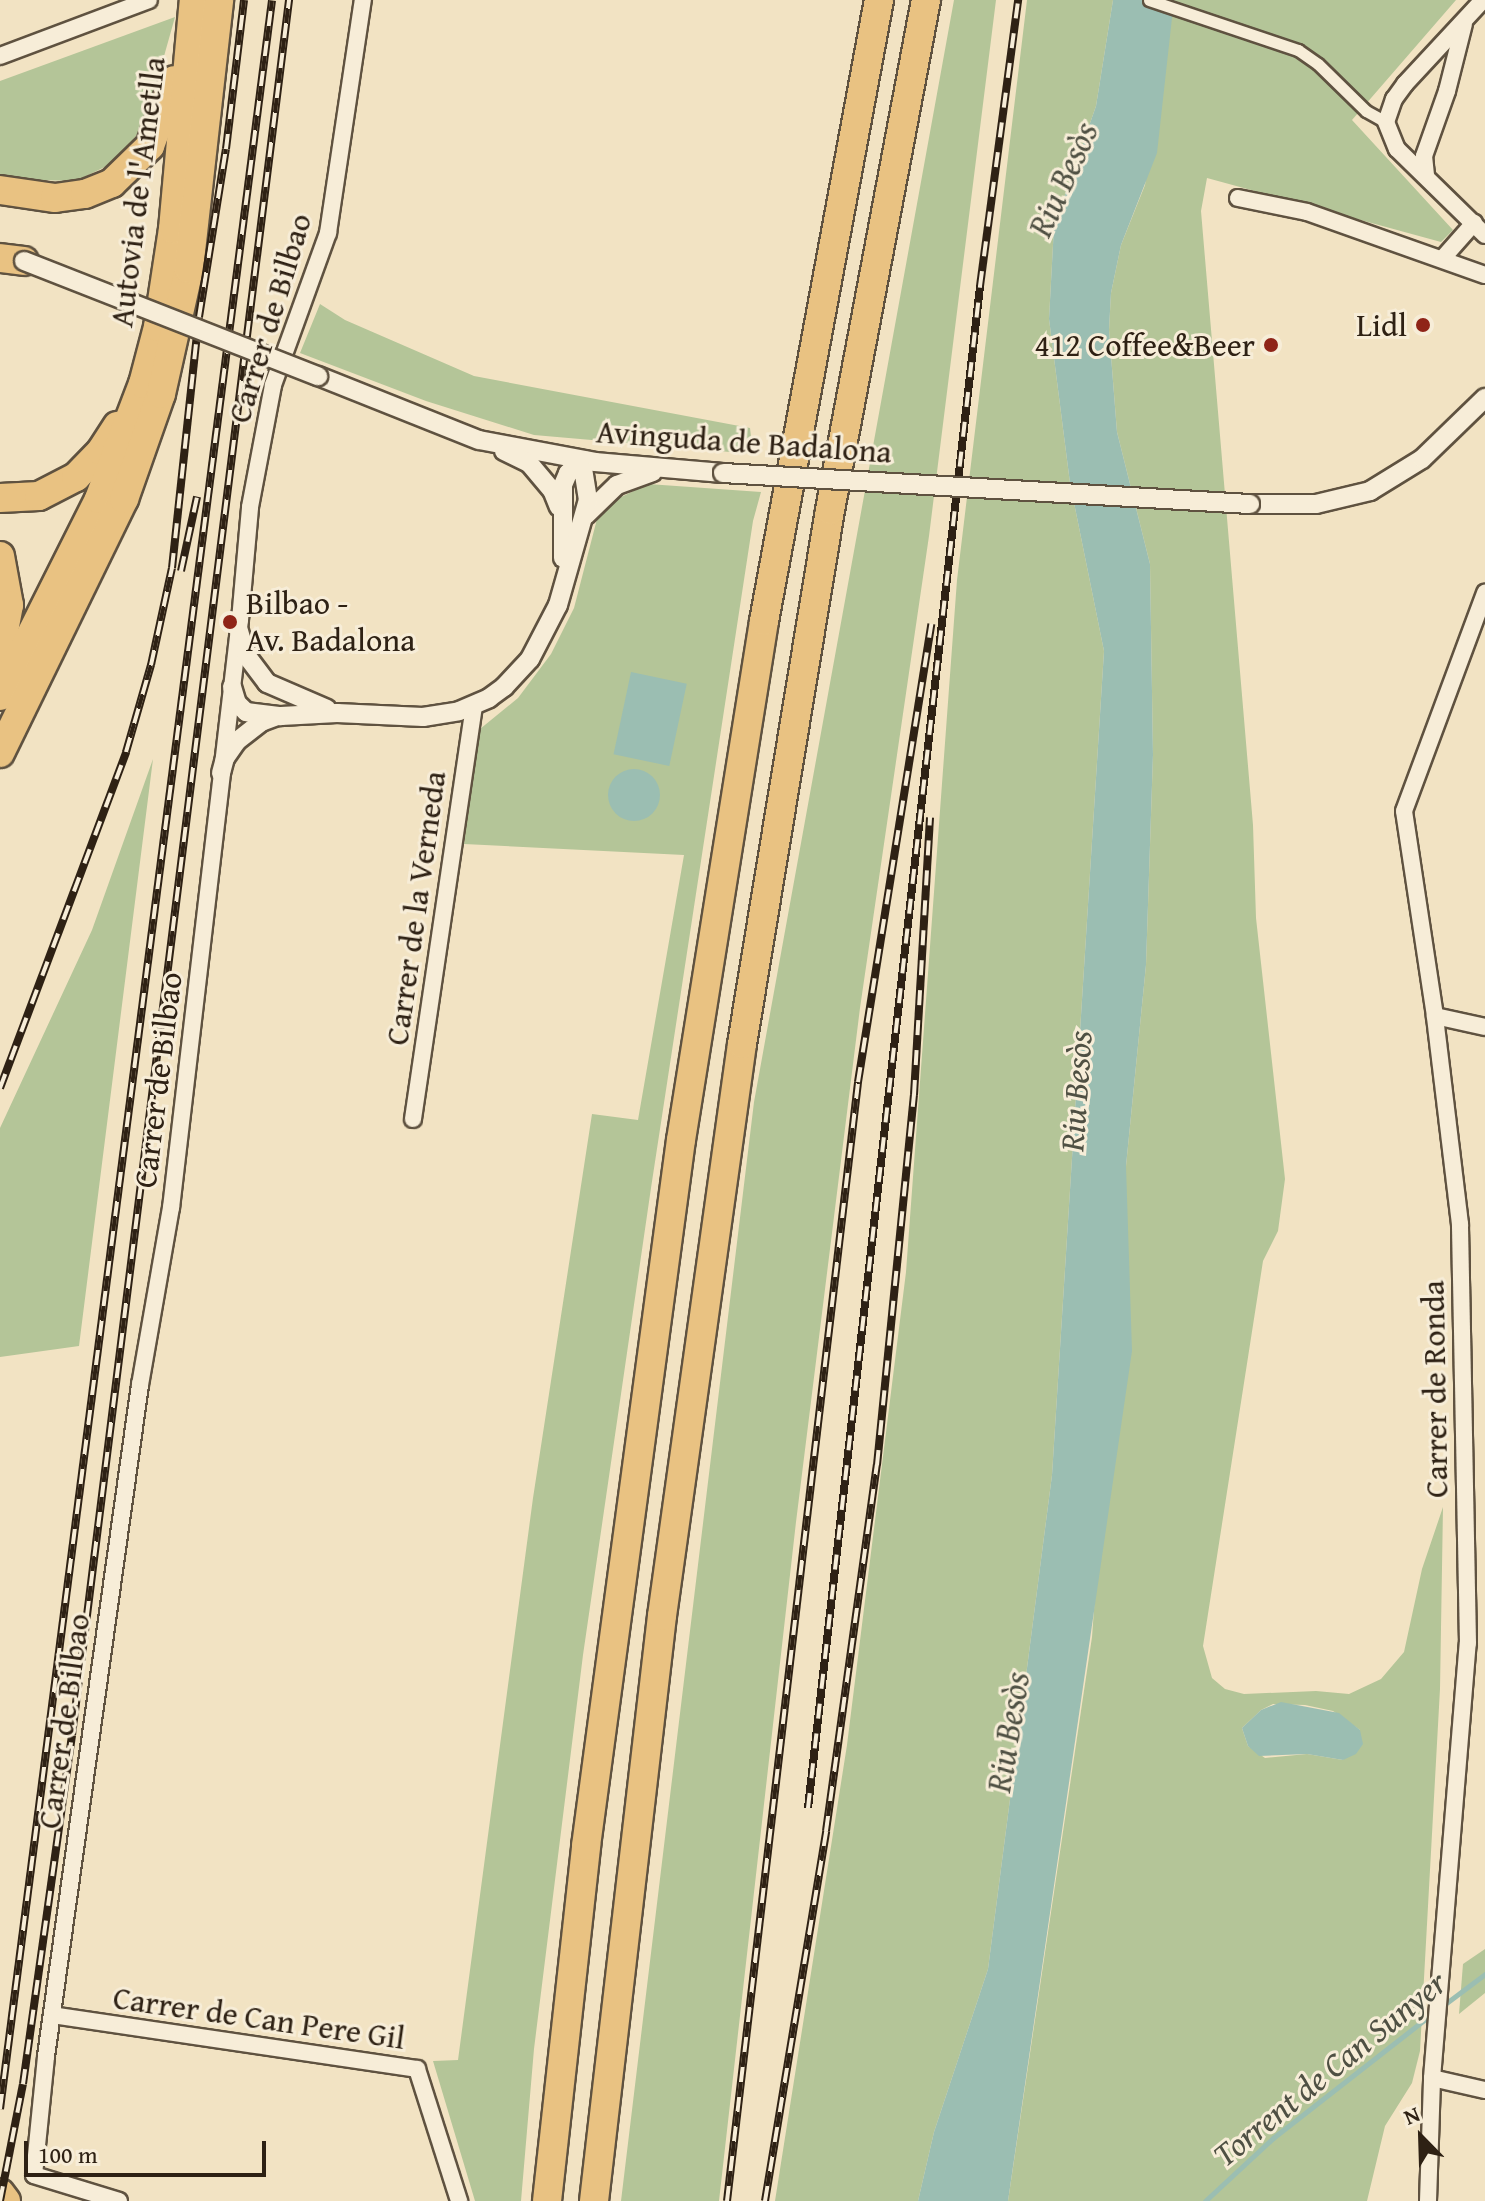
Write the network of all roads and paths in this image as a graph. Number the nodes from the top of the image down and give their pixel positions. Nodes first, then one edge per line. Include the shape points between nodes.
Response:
1 (149, 0) edge
2 (219, 0) edge
3 (363, 0) edge
4 (879, 0) edge
5 (926, 0) edge
6 (1149, 0) edge
7 (1483, 0) edge
8 (193, 11) edge
9 (1464, 21) junction
10 (0, 56) edge
11 (1425, 62) junction
12 (1447, 91) junction
13 (1386, 122) junction
14 (1426, 175) junction
15 (0, 190) edge
16 (1238, 198) dead end
17 (1479, 229) edge
18 (8, 257) edge
19 (1443, 258) junction
20 (1485, 275) edge
21 (143, 384) junction
22 (1485, 398) edge
23 (479, 440) junction
24 (579, 461) junction
25 (664, 469) junction
26 (0, 498) edge
27 (561, 514) junction
28 (584, 517) junction
29 (0, 556) edge
30 (1485, 593) edge
31 (558, 605) junction
32 (239, 631) junction
33 (0, 652) edge
34 (278, 690) junction
35 (0, 696) edge
36 (232, 697) junction
37 (474, 706) junction
38 (337, 713) junction
39 (281, 716) junction
40 (0, 753) edge
41 (221, 773) junction
42 (1435, 1016) junction
43 (1485, 1027) edge
44 (413, 1119) dead end
45 (52, 2015) junction
46 (1432, 2078) junction
47 (1485, 2090) edge
48 (0, 2193) edge
49 (6, 2201) edge
50 (119, 2201) edge
51 (459, 2201) edge
52 (547, 2201) edge
53 (594, 2201) edge
54 (1428, 2201) edge

1 - 10 street
2 - 40 highway, Autovia de l'Ametlla via 189,269 169,366 143,452
3 - 32 street, Carrer de Bilbao via 328,233 273,385 250,507
4 - 52 highway via 764,621 681,1140 590,1815
5 - 53 highway via 830,510 744,1029 660,1631
6 - 13 street via 1311,58 1366,111
7 - 9 street
8 - 15 highway via 157,135 124,174 70,197
8 - 21 highway, Autovia de l'Ametlla via 173,229
9 - 11 street
9 - 12 street
11 - 12 street via 1440,69
11 - 13 street via 1394,99
12 - 14 street via 1424,156
13 - 14 street via 1397,149
14 - 17 street
16 - 19 street via 1307,212
17 - 19 street
18 - 23 street, Avinguda de Badalona, bridge
19 - 20 street
21 - 26 highway via 101,451 76,477 39,496
21 - 35 highway, Autovia de l'Ametlla via 99,499
22 - 25 street, Avinguda de Badalona, bridge via 1422,459 1370,491 1316,504
23 - 24 street, Avinguda de Badalona
23 - 27 street via 529,463 552,490
24 - 25 street, Avinguda de Badalona
24 - 27 street via 563,485
24 - 28 street via 588,489
25 - 28 street via 617,485
27 - 31 street via 564,552
28 - 31 street
29 - 33 highway via 9,605
30 - 42 street, Carrer de Ronda via 1404,811
31 - 37 street via 540,644 519,672
32 - 34 street via 253,666
32 - 36 street, Carrer de Bilbao
34 - 36 street via 251,688
34 - 38 street
36 - 39 street via 246,712
36 - 41 street, Carrer de Bilbao
37 - 38 street via 423,717
37 - 44 street, Carrer de la Verneda
38 - 39 street
39 - 41 street via 261,722 237,741
41 - 45 street, Carrer de Bilbao via 171,1208 140,1385
42 - 43 street
42 - 46 street, Carrer de Ronda via 1460,1224 1468,1643
45 - 50 street, Carrer de Bilbao via 34,2175
45 - 51 street, Carrer de Can Pere Gil via 417,2069
46 - 47 street
46 - 54 street, Carrer de Ronda
48 - 49 highway

